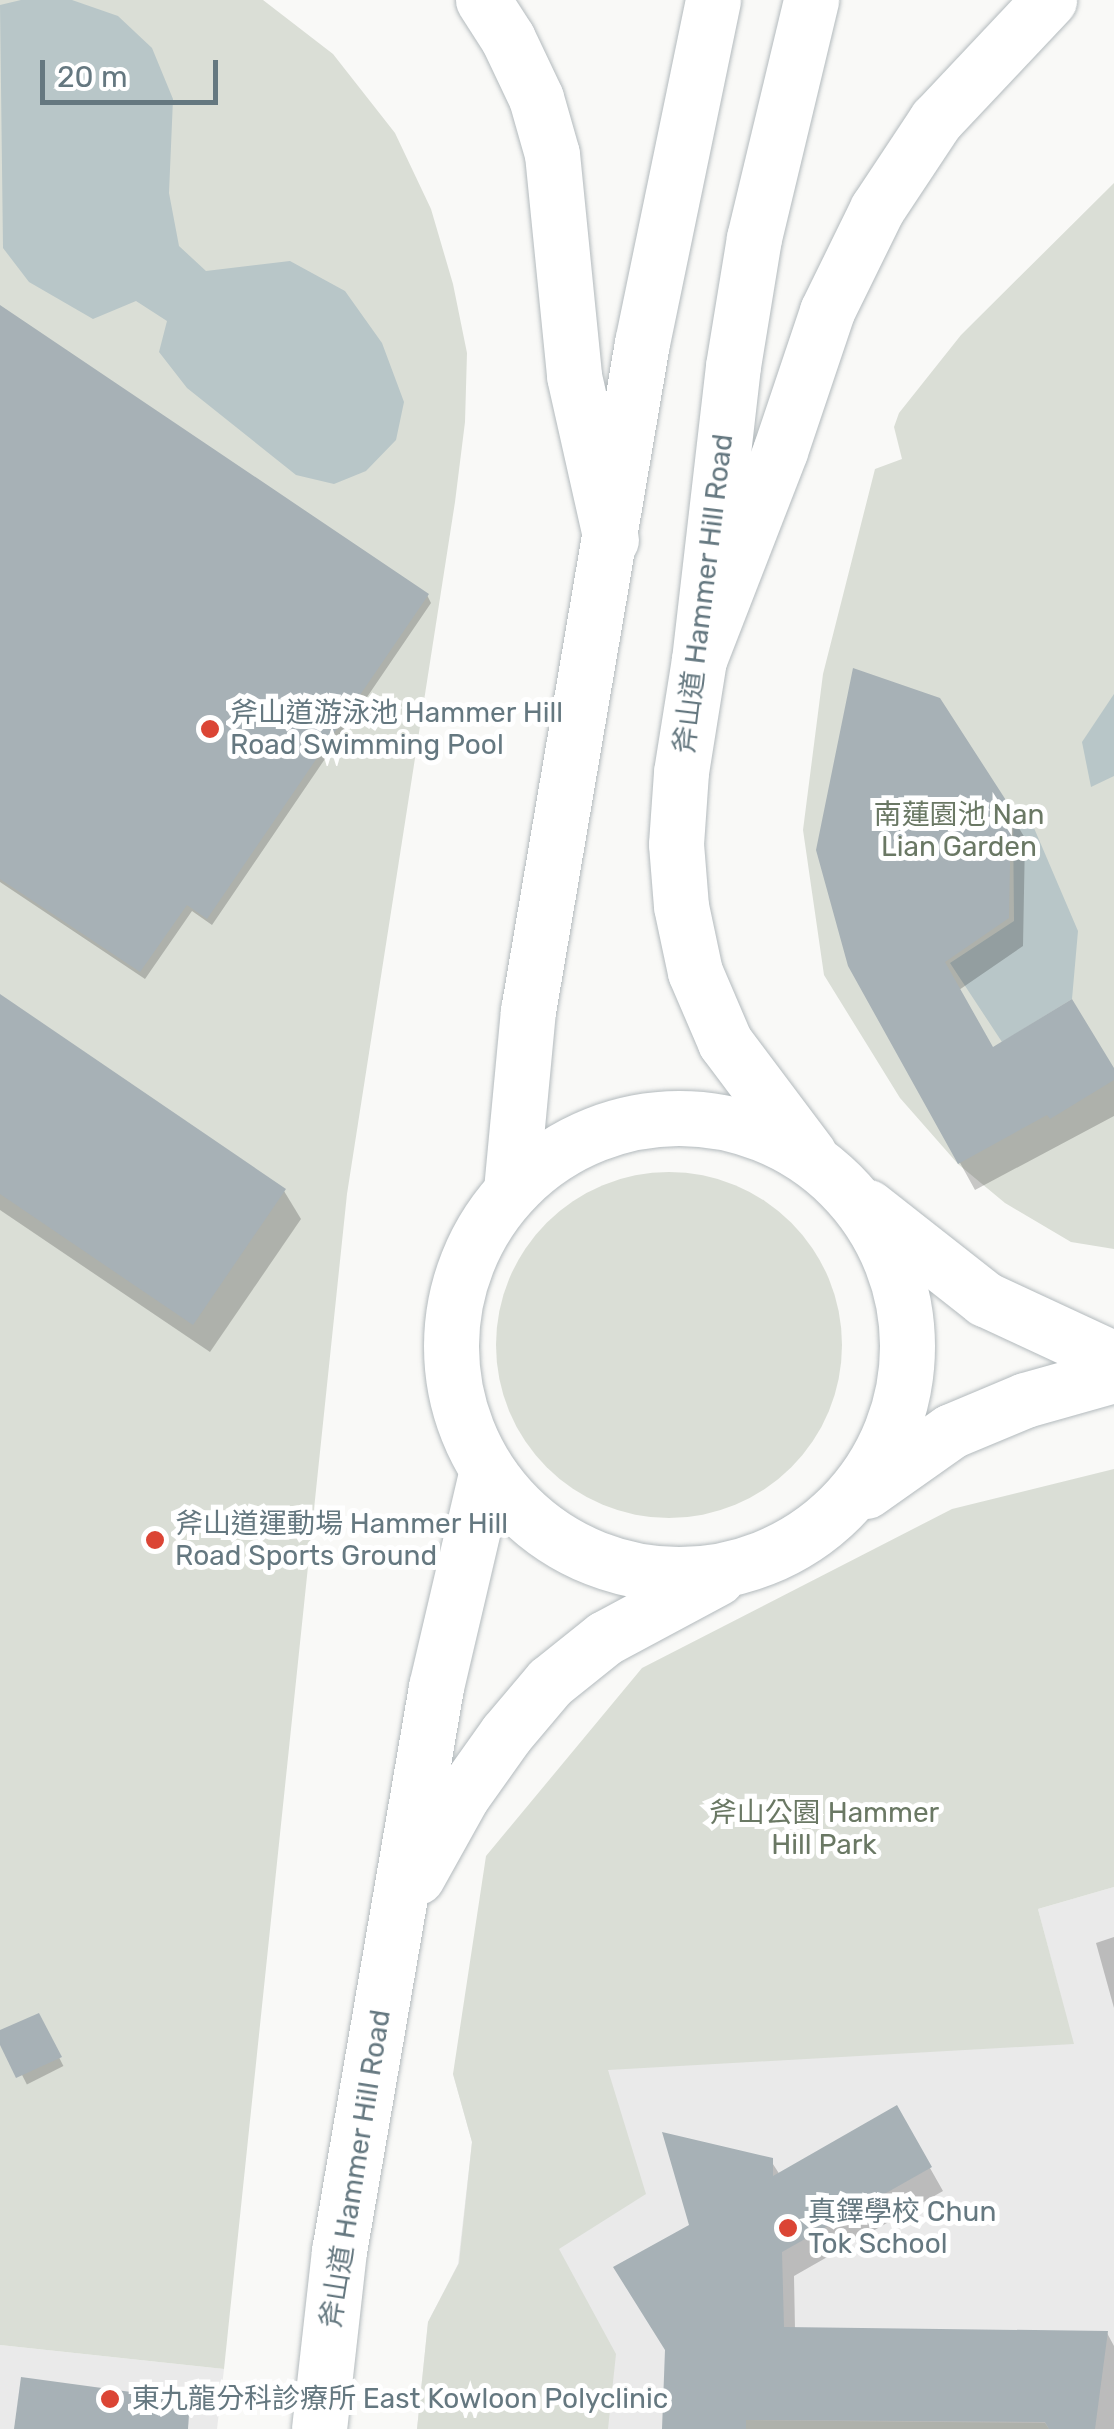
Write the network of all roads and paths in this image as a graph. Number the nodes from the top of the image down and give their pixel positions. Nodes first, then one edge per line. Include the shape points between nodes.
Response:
1 (483, 0) edge
2 (713, 0) edge
3 (811, 0) edge
4 (1049, 0) edge
5 (612, 540) junction
6 (700, 660) junction
7 (831, 1176) junction
8 (511, 1190) junction
9 (1114, 1359) edge
10 (1114, 1375) edge
11 (486, 1473) junction
12 (840, 1509) junction
13 (735, 1568) junction
14 (398, 1910) junction
15 (318, 2429) edge

1 - 5 main road via 536,98 552,154 574,376
2 - 5 main road via 642,344
3 - 6 main road, 斧山道 Hammer Hill Road via 754,238
4 - 6 main road via 956,97 878,209 827,312
5 - 8 main road via 528,1011
6 - 7 main road, 斧山道 Hammer Hill Road via 676,844 695,972 724,1042
7 - 8 main road via 775,1138 734,1124 652,1119 574,1142
7 - 9 main road via 985,1299
7 - 12 main road via 875,1227 894,1267 907,1353 888,1436 868,1476
8 - 11 main road via 476,1240 454,1297 449,1358 460,1418
10 - 12 main road via 1025,1400 950,1432
11 - 13 main road via 532,1525 594,1560 664,1575
11 - 14 main road, 斧山道 Hammer Hill Road via 436,1687
12 - 13 main road via 791,1546
13 - 14 main road, 斧山道 Hammer Hill Road via 605,1638 550,1682 462,1796
14 - 15 main road, 斧山道 Hammer Hill Road via 339,2250

